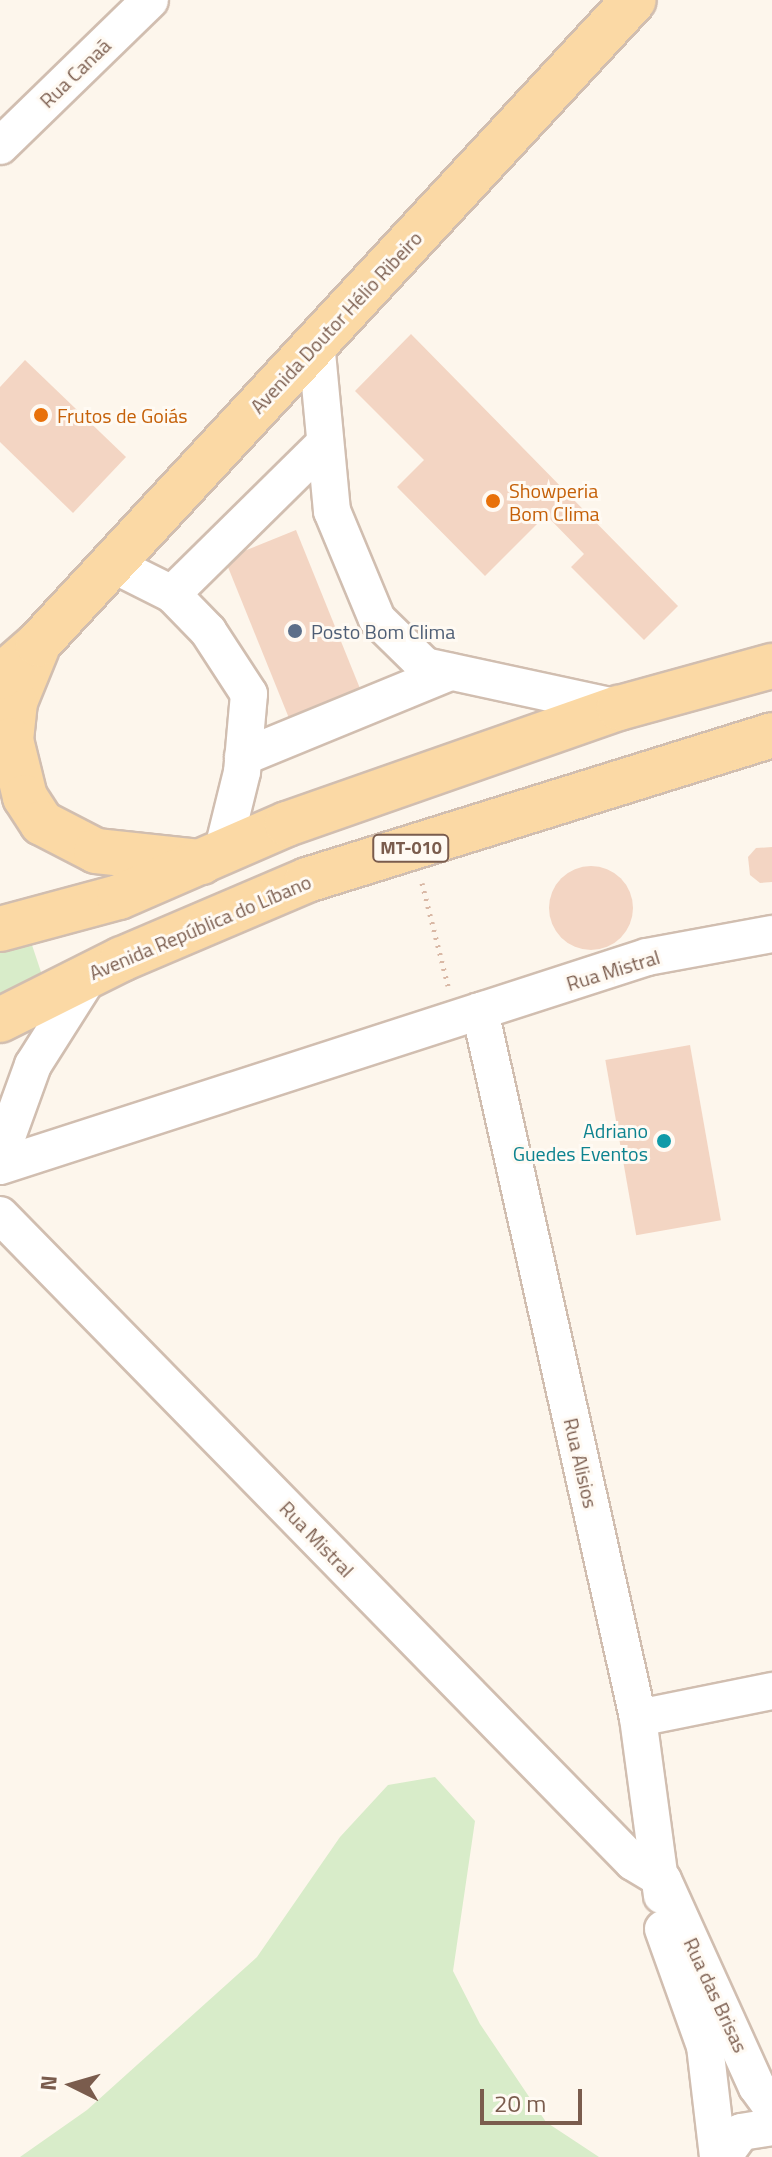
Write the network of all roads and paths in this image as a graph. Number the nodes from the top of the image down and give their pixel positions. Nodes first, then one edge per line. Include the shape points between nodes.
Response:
1 (150, 0) edge
2 (634, 0) edge
3 (0, 146) edge
4 (316, 342) junction
5 (324, 444) junction
6 (110, 563) junction
7 (172, 594) junction
8 (38, 644) junction
9 (772, 666) edge
10 (450, 672) junction
11 (0, 677) edge
12 (619, 708) junction
13 (772, 735) edge
14 (243, 757) junction
15 (212, 858) junction
16 (406, 882) dead end
17 (0, 929) edge
18 (772, 934) edge
19 (90, 975) junction
20 (468, 1015) junction
21 (0, 1020) edge
22 (0, 1156) edge
23 (0, 1166) edge
24 (0, 1214) edge
25 (772, 1691) edge
26 (638, 1718) junction
27 (648, 1871) junction
28 (659, 1917) joint
29 (772, 2108) edge
30 (772, 2127) edge
31 (721, 2157) edge

1 - 3 street, Rua Canaã
2 - 4 main road, Avenida Doutor Hélio Ribeiro
4 - 5 street
4 - 6 main road, Avenida Doutor Hélio Ribeiro
5 - 7 street
5 - 10 street via 332,511 377,619 425,666
6 - 7 street
6 - 8 main road, Avenida Doutor Hélio Ribeiro
7 - 14 street via 208,631 249,694
8 - 11 main road
8 - 15 main road via 15,702 11,740 25,797 42,823 96,851
9 - 12 main road
10 - 12 street
10 - 14 street
12 - 15 main road via 363,796
13 - 19 main road, Avenida República do Líbano / MT-010 via 307,880
14 - 15 street
15 - 17 main road via 119,897
16 - 20 path via 421,877
18 - 20 street, Rua Mistral via 647,957
19 - 21 main road, Avenida República do Líbano / MT-010
19 - 22 street via 33,1065
20 - 23 street, Rua Mistral
20 - 26 street, Rua Alisios
24 - 27 street, Rua Mistral
25 - 26 street
26 - 27 street, Rua Alisios
27 - 28 street, Rua Alisios
27 - 29 street, Rua das Brisas
28 - 31 street, Rua das Brisas via 705,2046
30 - 31 street via 741,2132

